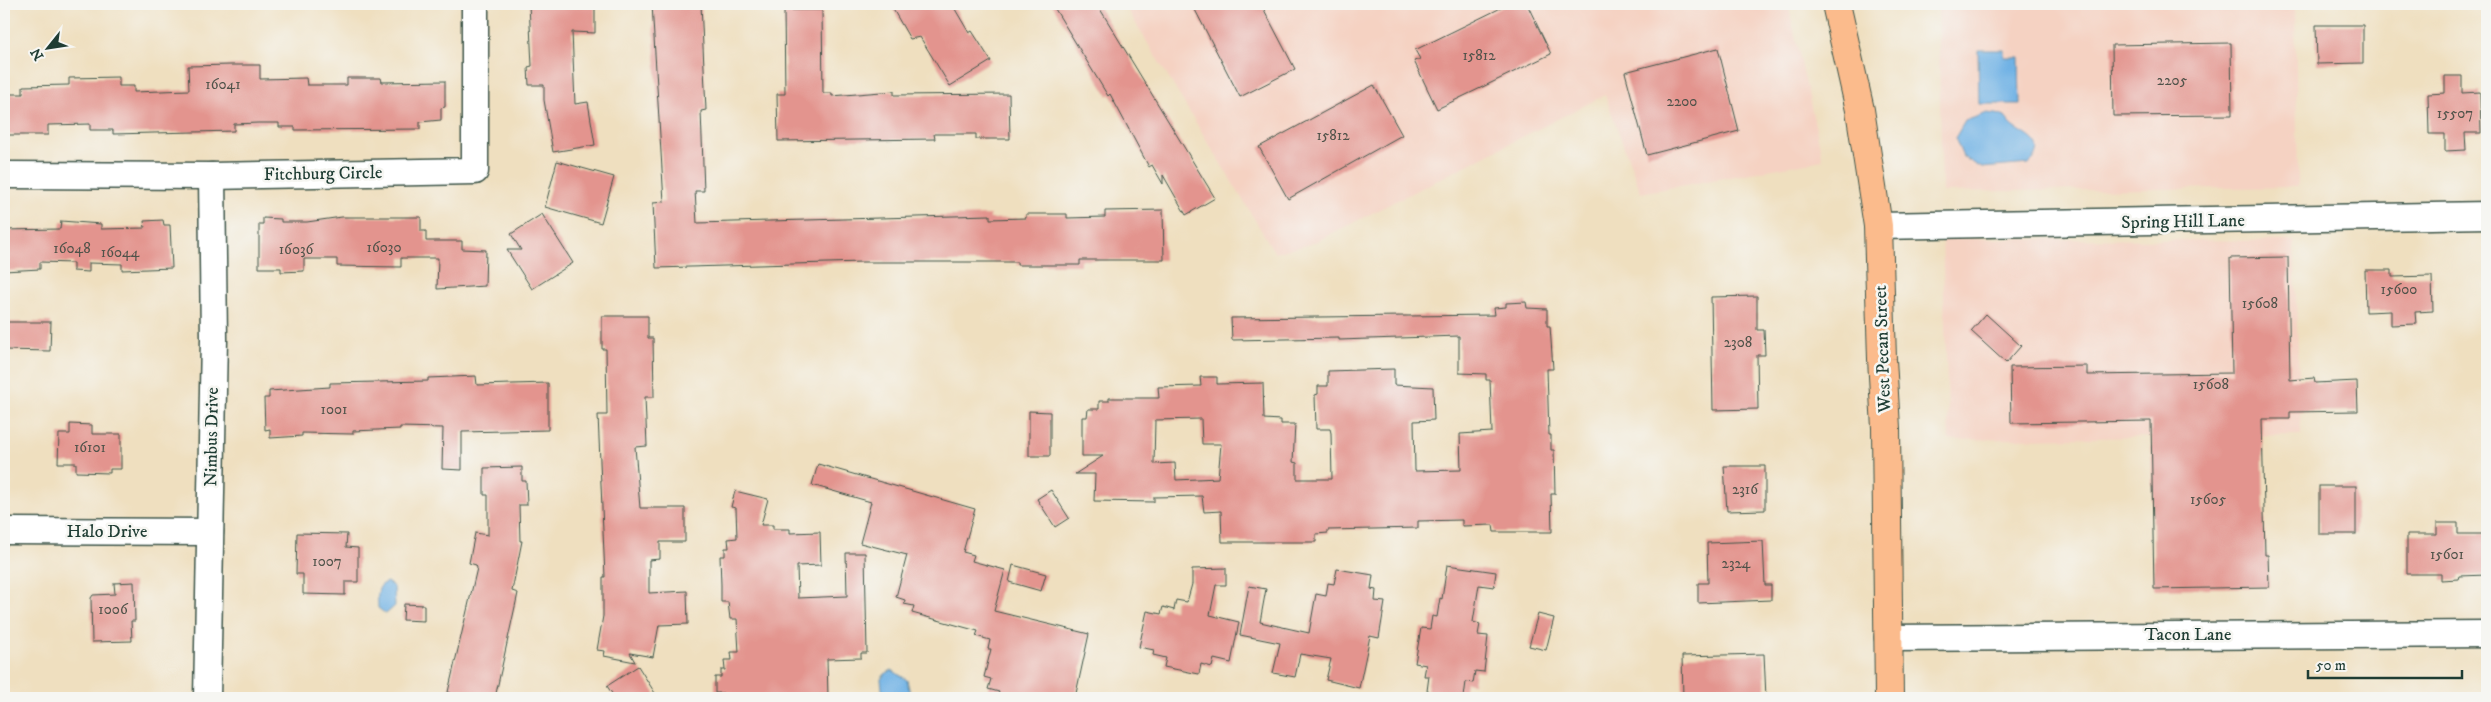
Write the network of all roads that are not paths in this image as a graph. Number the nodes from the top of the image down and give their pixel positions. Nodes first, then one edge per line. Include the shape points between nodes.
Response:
1 (475, 4) edge
2 (1836, 4) edge
3 (4, 175) edge
4 (212, 176) junction
5 (2487, 215) edge
6 (1878, 226) junction
7 (4, 531) edge
8 (210, 532) junction
9 (2487, 634) edge
10 (1888, 638) junction
11 (207, 698) edge
12 (1889, 698) edge

1 - 4 street, Fitchburg Circle via 475,171
2 - 6 main road, West Pecan Street via 1860,110
3 - 4 street, Fitchburg Circle
4 - 8 street, Nimbus Drive via 214,339
5 - 6 street, Spring Hill Lane
6 - 10 main road, West Pecan Street via 1886,428
7 - 8 street, Halo Drive
8 - 11 street, Nimbus Drive
9 - 10 street, Tacon Lane
10 - 12 main road, West Pecan Street

